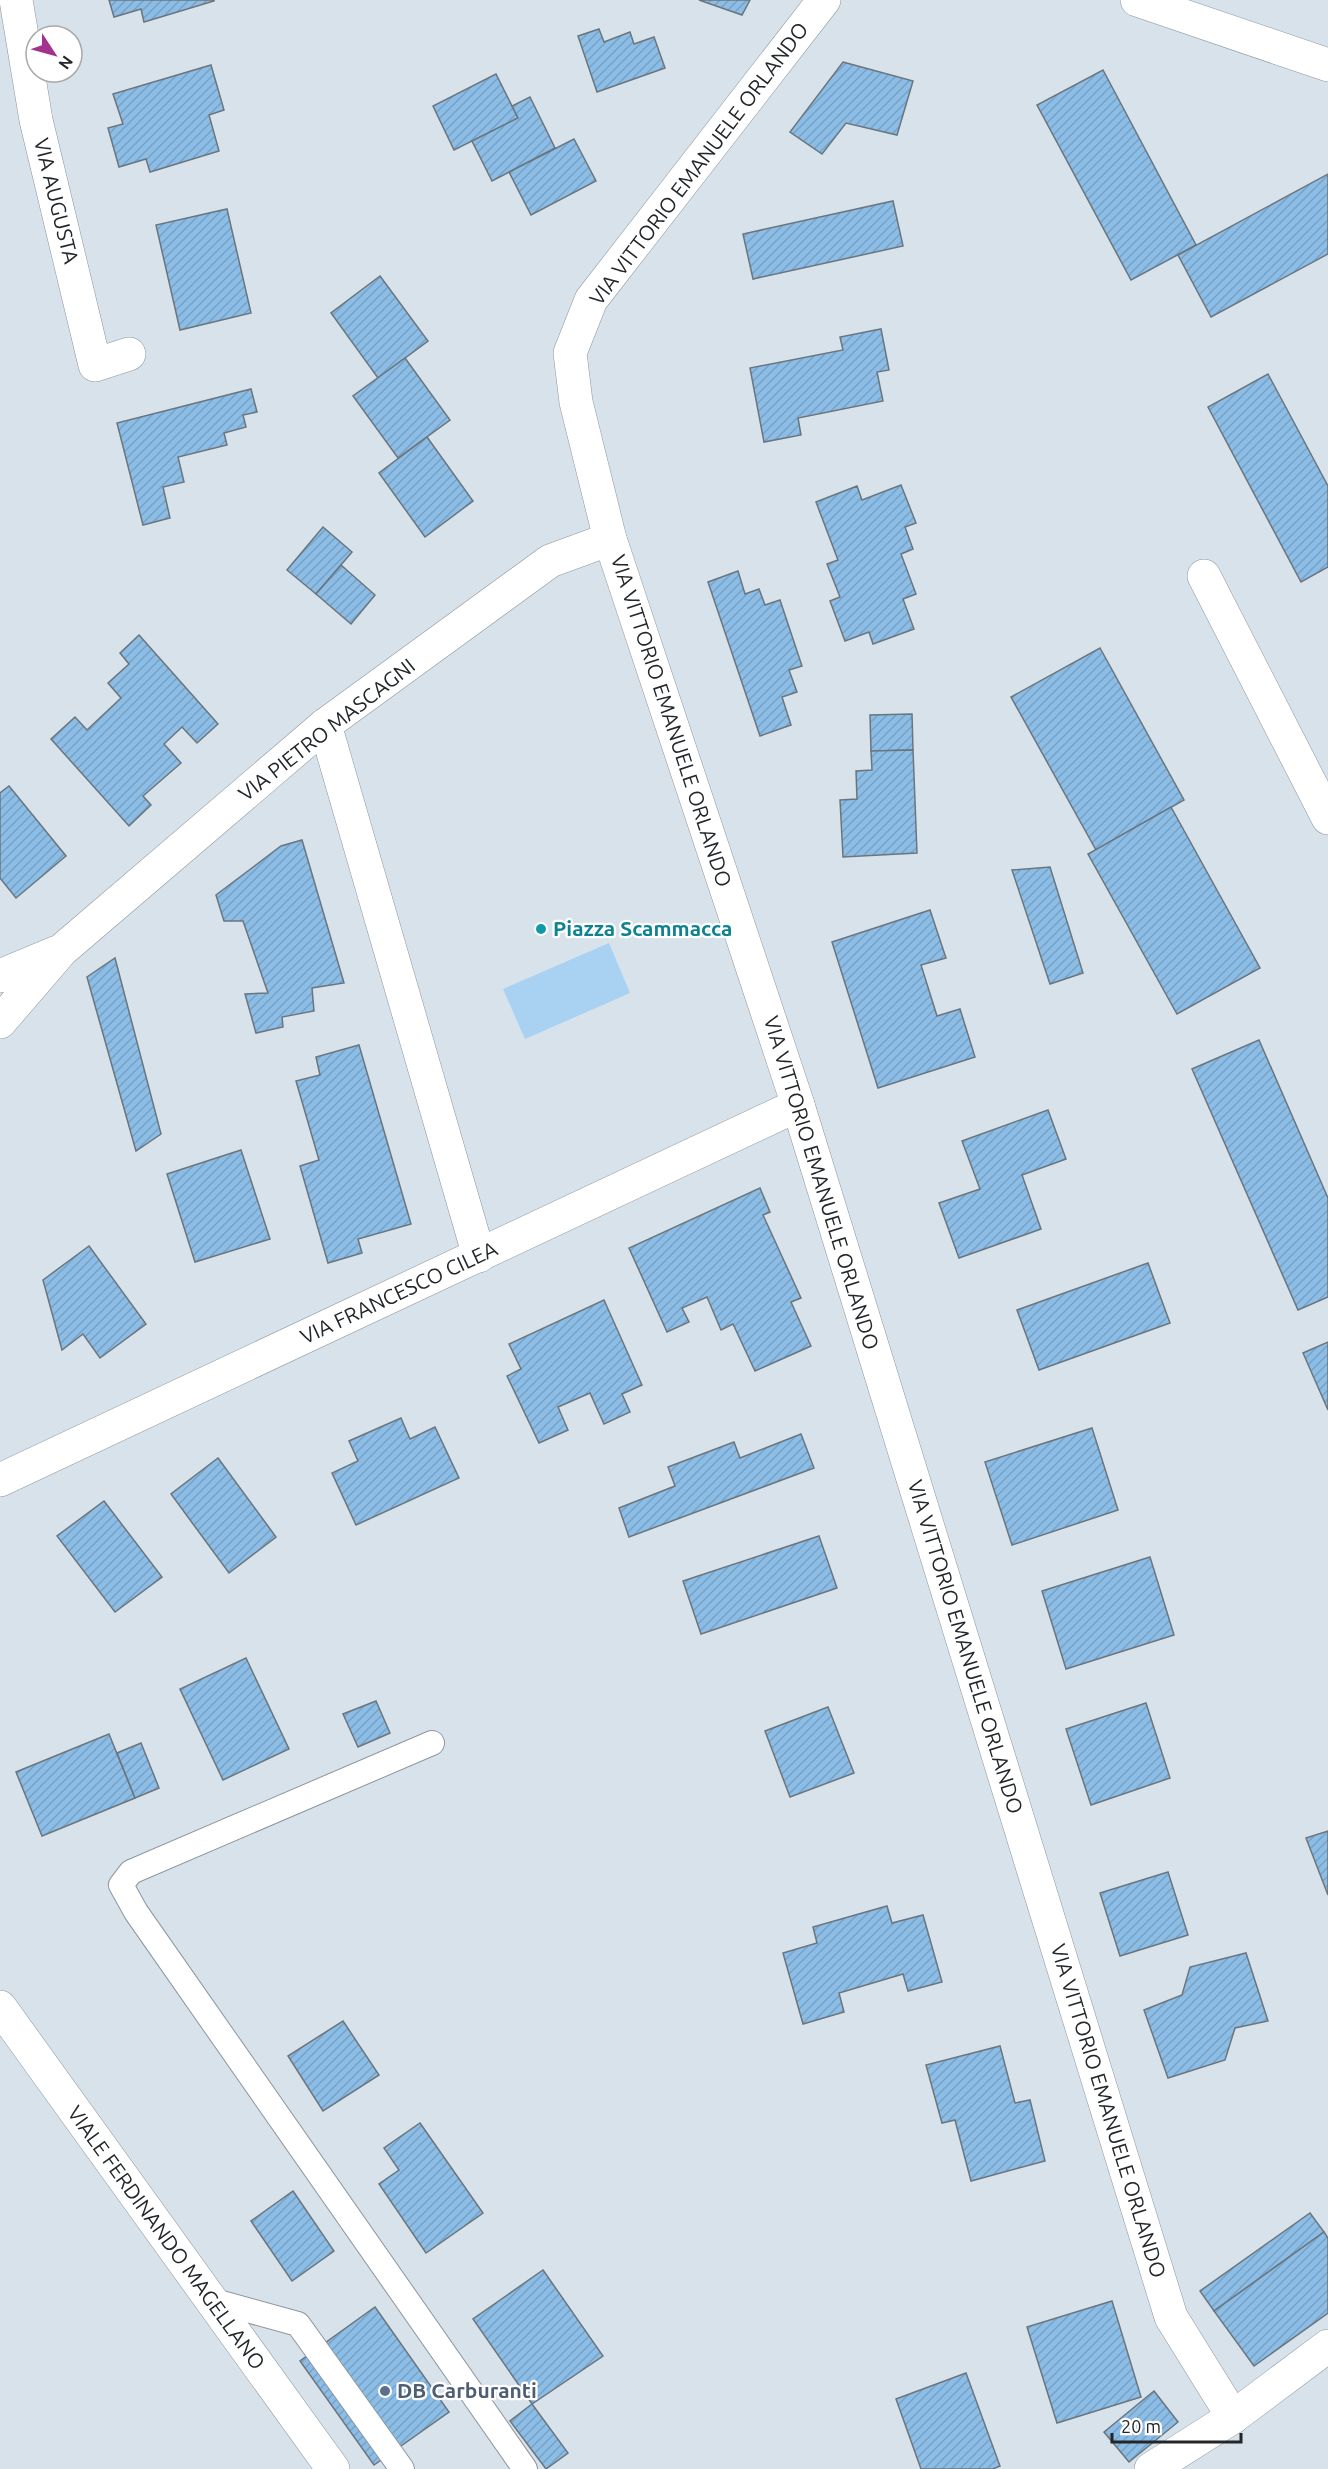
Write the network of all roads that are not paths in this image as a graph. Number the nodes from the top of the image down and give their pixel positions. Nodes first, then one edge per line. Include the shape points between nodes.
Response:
1 (16, 0) edge
2 (824, 0) edge
3 (1137, 0) edge
4 (1328, 65) edge
5 (129, 354) dead end
6 (610, 539) junction
7 (1204, 576) dead end
8 (326, 725) junction
9 (1328, 818) edge
10 (62, 950) junction
11 (0, 976) edge
12 (0, 1022) edge
13 (798, 1105) junction
14 (479, 1256) junction
15 (0, 1480) edge
16 (432, 1743) dead end
17 (0, 2007) edge
18 (211, 2300) junction
19 (1328, 2346) edge
20 (1233, 2417) junction
21 (333, 2469) edge
22 (402, 2469) edge
23 (525, 2469) edge
24 (1151, 2469) edge

1 - 5 street, VIA AUGUSTA via 36,120 95,365
2 - 6 street, VIA VITTORIO EMANUELE ORLANDO via 591,300 570,353 576,402
3 - 4 street
6 - 8 street, VIA PIETRO MASCAGNI via 550,561
6 - 13 street, VIA VITTORIO EMANUELE ORLANDO
7 - 9 street
8 - 10 street, VIA PIETRO MASCAGNI
8 - 14 street
10 - 11 street
10 - 12 street
13 - 14 street, VIA FRANCESCO CILEA
13 - 20 street, VIA VITTORIO EMANUELE ORLANDO via 1171,2317
14 - 15 street, VIA FRANCESCO CILEA
16 - 23 lane via 131,1872 121,1885 136,1912
17 - 18 street, VIALE FERDINANDO MAGELLANO
18 - 21 street, VIALE FERDINANDO MAGELLANO
18 - 22 lane via 298,2324
19 - 20 street
20 - 24 street

